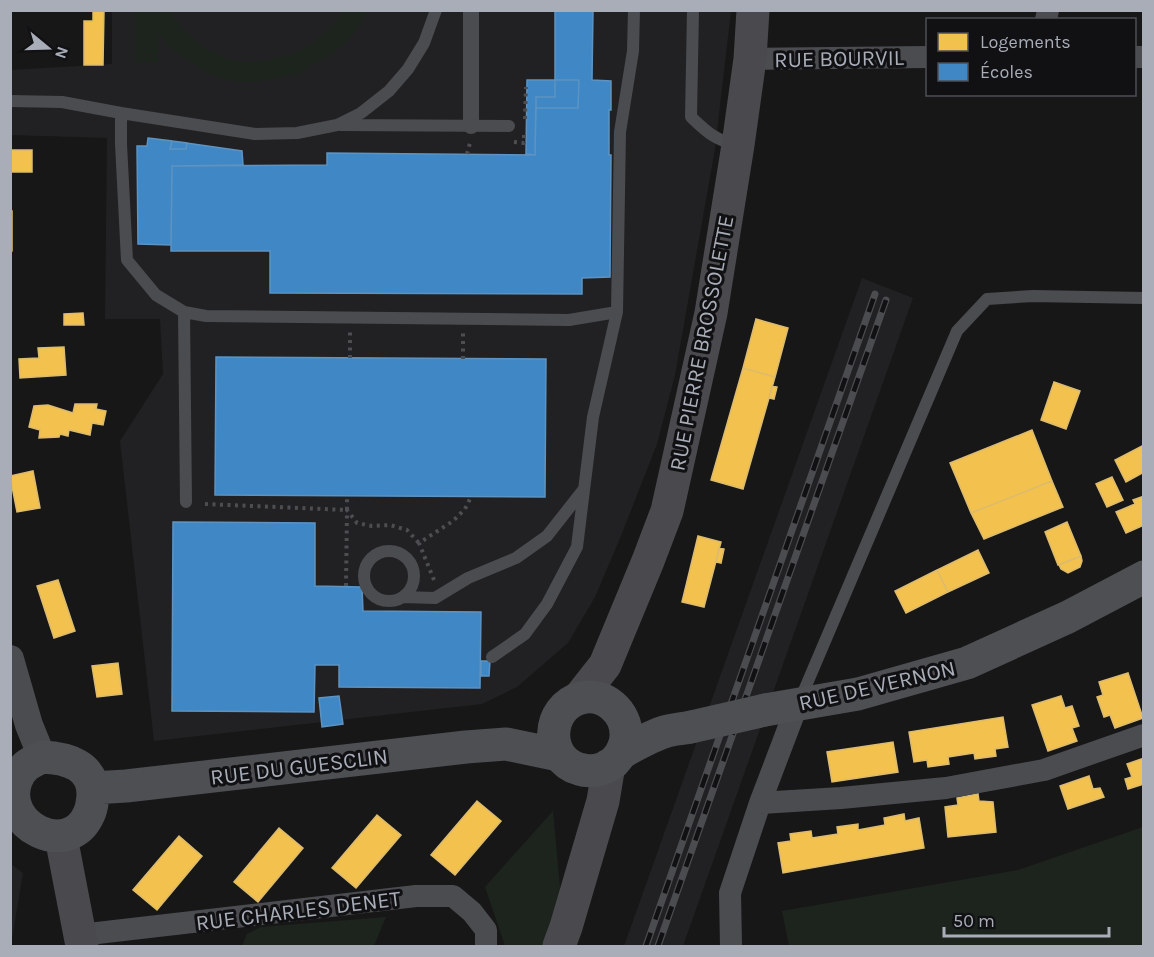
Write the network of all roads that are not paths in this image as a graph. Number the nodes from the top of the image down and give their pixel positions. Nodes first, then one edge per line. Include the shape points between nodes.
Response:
1 (436, 10) edge
2 (471, 10) edge
3 (634, 10) edge
4 (693, 10) edge
5 (753, 10) edge
6 (926, 57) edge
7 (750, 59) junction
8 (10, 101) edge
9 (121, 113) junction
10 (337, 125) junction
11 (471, 126) junction
12 (509, 126) dead end
13 (738, 145) junction
14 (1143, 298) edge
15 (184, 312) junction
16 (617, 312) junction
17 (585, 489) junction
18 (186, 502) dead end
19 (1143, 576) edge
20 (403, 597) junction
21 (492, 657) dead end
22 (10, 659) edge
23 (605, 665) junction
24 (579, 699) junction
25 (798, 703) junction
26 (617, 710) junction
27 (555, 721) junction
28 (677, 730) junction
29 (1143, 735) edge
30 (506, 744) junction
31 (42, 757) junction
32 (615, 759) junction
33 (566, 761) junction
34 (93, 788) junction
35 (11, 801) edge
36 (760, 803) junction
37 (61, 837) junction
38 (587, 853) junction
39 (81, 941) edge
40 (486, 946) edge
41 (559, 946) edge
42 (731, 946) edge

1 - 10 lane via 424,43 408,69 389,91 361,113
2 - 11 street
3 - 16 lane via 633,51 620,132
4 - 13 lane via 691,117 708,134
5 - 7 main road, RUE PIERRE BROSSOLETTE
6 - 7 street, RUE BOURVIL
7 - 13 main road, RUE PIERRE BROSSOLETTE
8 - 9 lane via 62,102
9 - 10 lane via 255,134 297,133
9 - 15 lane via 127,260 156,296
10 - 11 lane
11 - 12 lane
13 - 23 main road, RUE PIERRE BROSSOLETTE via 711,313 667,511
14 - 25 lane via 987,299 957,331
15 - 16 lane via 206,316 569,320
15 - 18 lane
16 - 17 lane via 593,417
17 - 20 lane via 547,536 516,558 468,578 435,598
17 - 21 lane via 577,547 547,604 525,634
19 - 25 main road, RUE DE VERNON via 1068,617 967,663 858,694
20 - 20 lane via 413,583 408,558 392,550 376,554 364,574 368,589 388,601
22 - 31 street
23 - 24 main road, RUE PIERRE BROSSOLETTE
23 - 26 main road
24 - 26 main road via 596,698
24 - 27 main road via 569,703
25 - 28 main road, RUE DE VERNON, bridge
25 - 36 street
26 - 28 main road
26 - 32 main road via 627,735
27 - 30 main road
27 - 33 main road via 553,739
28 - 32 main road, RUE DE VERNON
29 - 36 street via 1044,770 946,788
30 - 33 main road
30 - 34 main road, RUE DU GUESCLIN
31 - 34 main road via 82,768
31 - 35 main road via 19,773
32 - 33 main road via 602,769 587,771
32 - 38 main road
33 - 38 main road via 583,799
34 - 37 main road via 87,819 78,830
35 - 37 main road via 15,813 34,830
36 - 42 street via 730,893
37 - 39 main road
38 - 41 main road
39 - 40 street, RUE CHARLES DENET via 416,896 453,896 486,930

